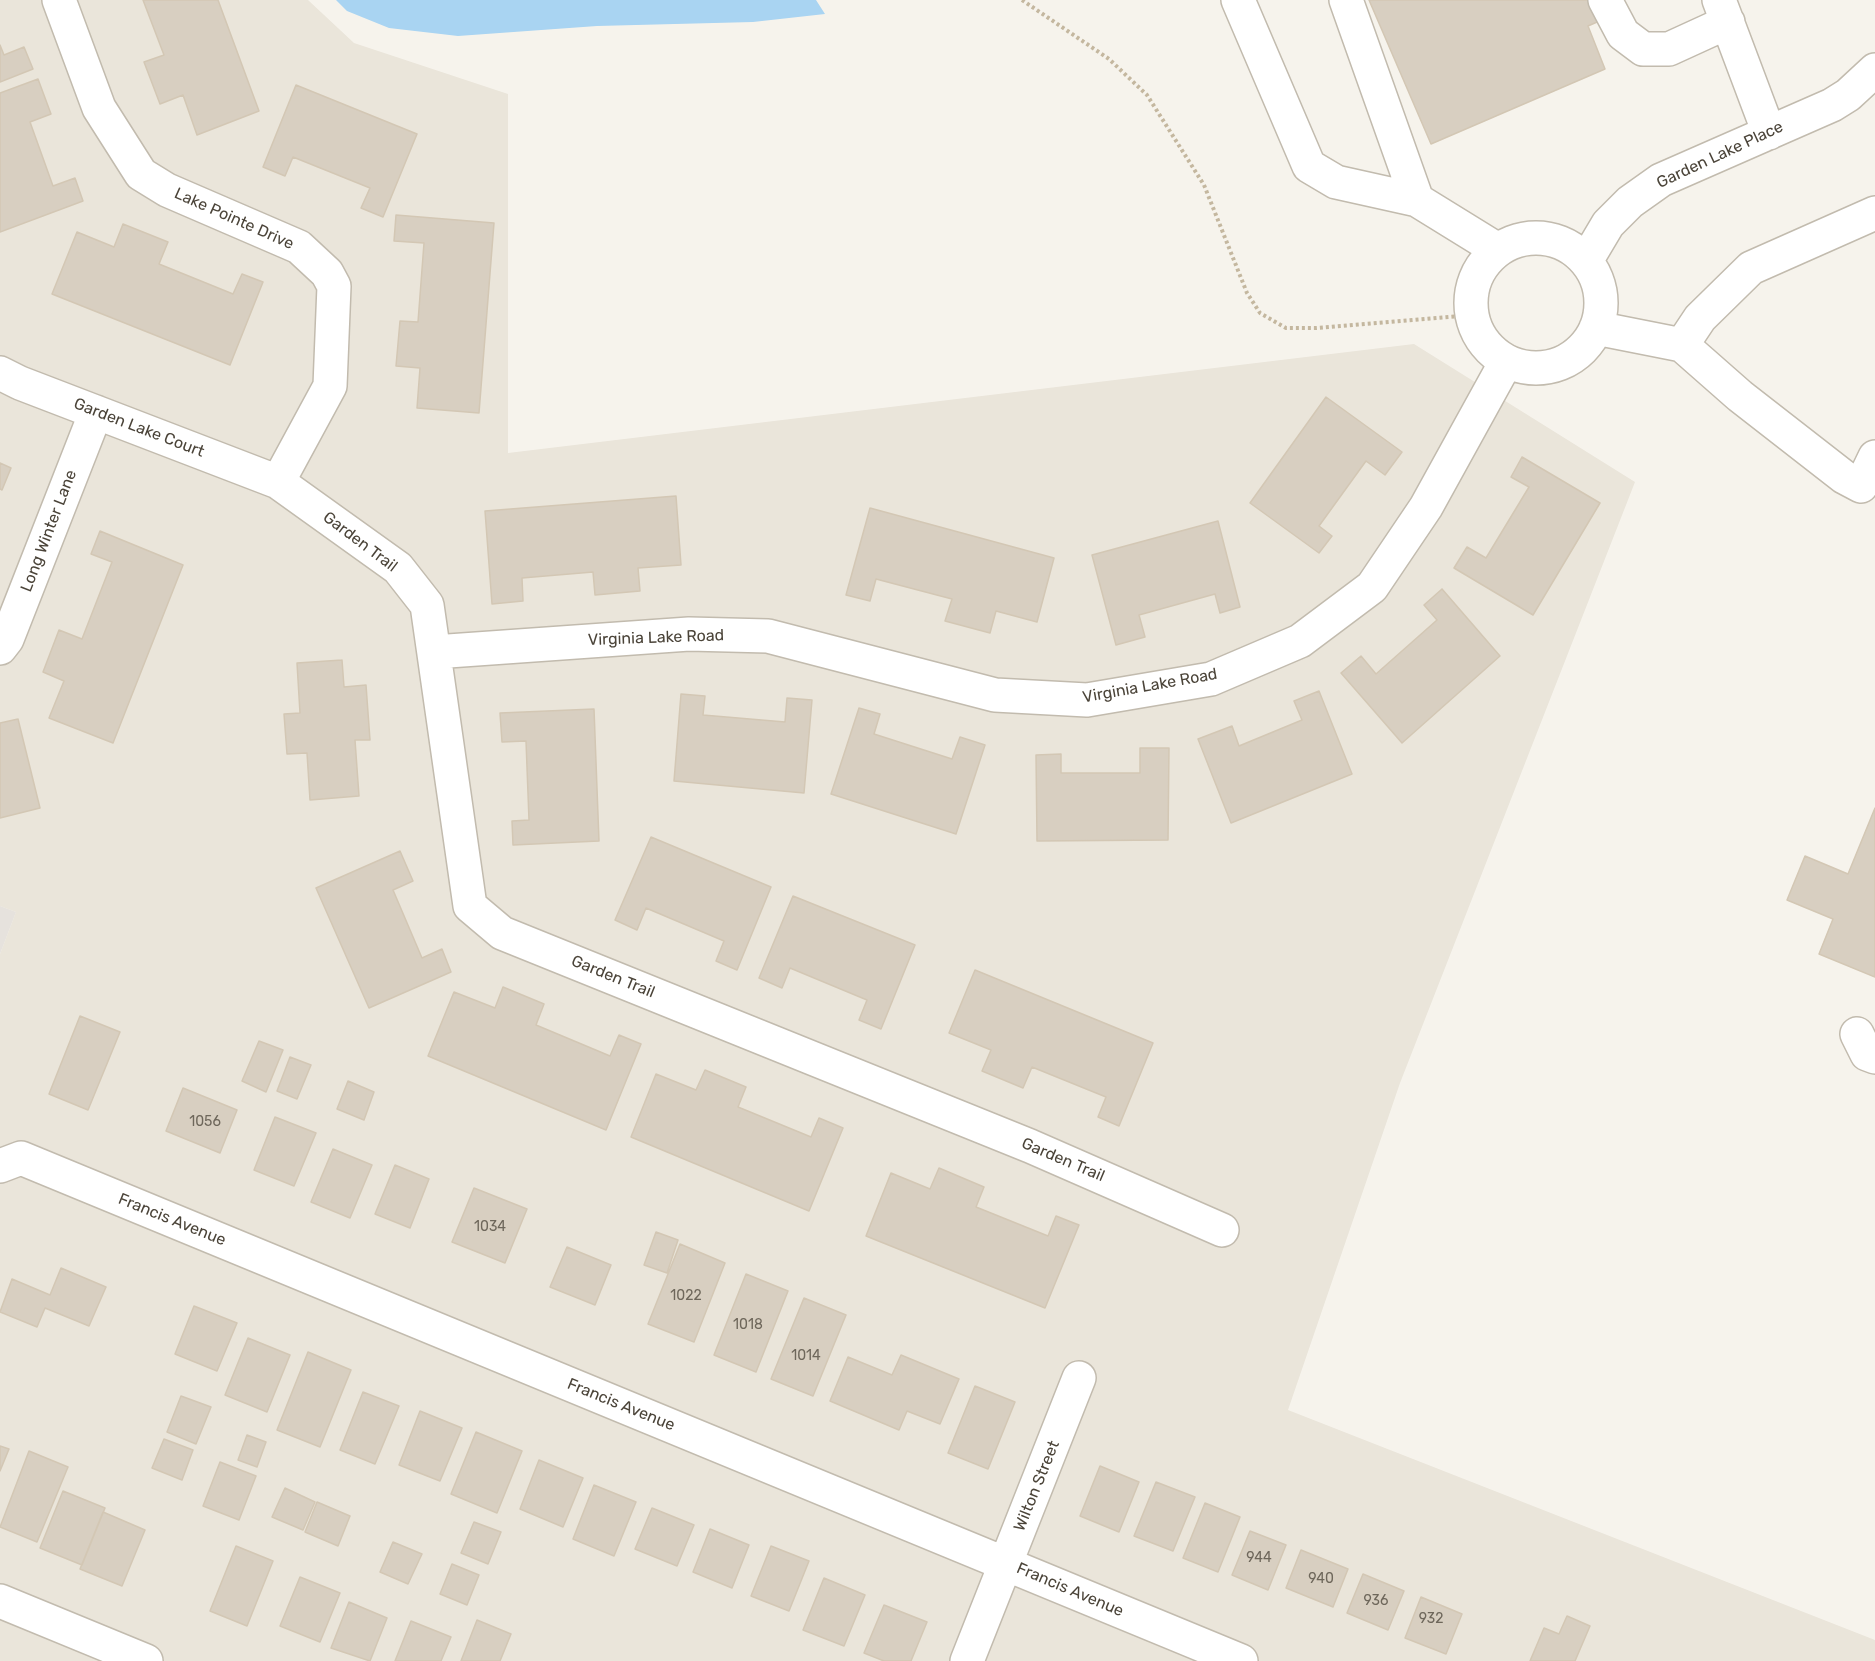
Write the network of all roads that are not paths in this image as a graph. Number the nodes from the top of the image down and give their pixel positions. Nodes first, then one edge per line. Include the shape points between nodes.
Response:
1 (59, 0) edge
2 (1238, 0) edge
3 (1346, 0) edge
4 (1605, 0) edge
5 (1724, 11) edge
6 (1874, 71) edge
7 (1769, 132) junction
8 (1417, 200) junction
9 (1875, 213) edge
10 (1498, 250) junction
11 (1586, 261) junction
12 (1596, 328) junction
13 (1682, 345) junction
14 (1506, 362) junction
15 (0, 373) edge
16 (96, 412) junction
17 (1875, 457) edge
18 (278, 482) junction
19 (1868, 494) edge
20 (0, 648) edge
21 (434, 652) junction
22 (0, 1166) edge
23 (1222, 1230) dead end
24 (1079, 1378) dead end
25 (1006, 1563) junction
26 (0, 1601) edge
27 (147, 1661) edge
28 (967, 1661) edge
29 (1241, 1661) edge

1 - 18 street, Lake Pointe Drive via 99,108 141,174 167,190 299,247 334,285 330,386
2 - 8 street via 1309,166 1336,182
3 - 8 street
4 - 5 street via 1623,34 1643,49 1670,49
5 - 7 street
6 - 7 street, Garden Lake Place via 1832,105
7 - 11 street, Garden Lake Place via 1661,180 1608,224
8 - 10 street
9 - 13 street via 1750,268 1700,318
10 - 11 street via 1525,240 1553,240
10 - 14 street via 1476,279 1471,315 1478,334
11 - 12 street via 1600,293 1601,311
12 - 13 street
12 - 14 street via 1585,347 1559,364 1527,368
13 - 19 street via 1740,396
14 - 21 street, Virginia Lake Road via 1426,507 1372,587 1300,642 1211,679 1087,700 996,695 768,636 689,634
15 - 16 street, Garden Lake Court
16 - 18 street, Garden Lake Court
16 - 20 street, Long Winter Lane via 7,639
17 - 19 street
18 - 21 street, Garden Trail via 398,568 427,605
21 - 23 street, Garden Trail via 470,906 502,933 1030,1146
22 - 25 street, Francis Avenue via 21,1158
24 - 25 street, Wilton Street
25 - 28 street, Wilton Street
25 - 29 street, Francis Avenue
26 - 27 street

